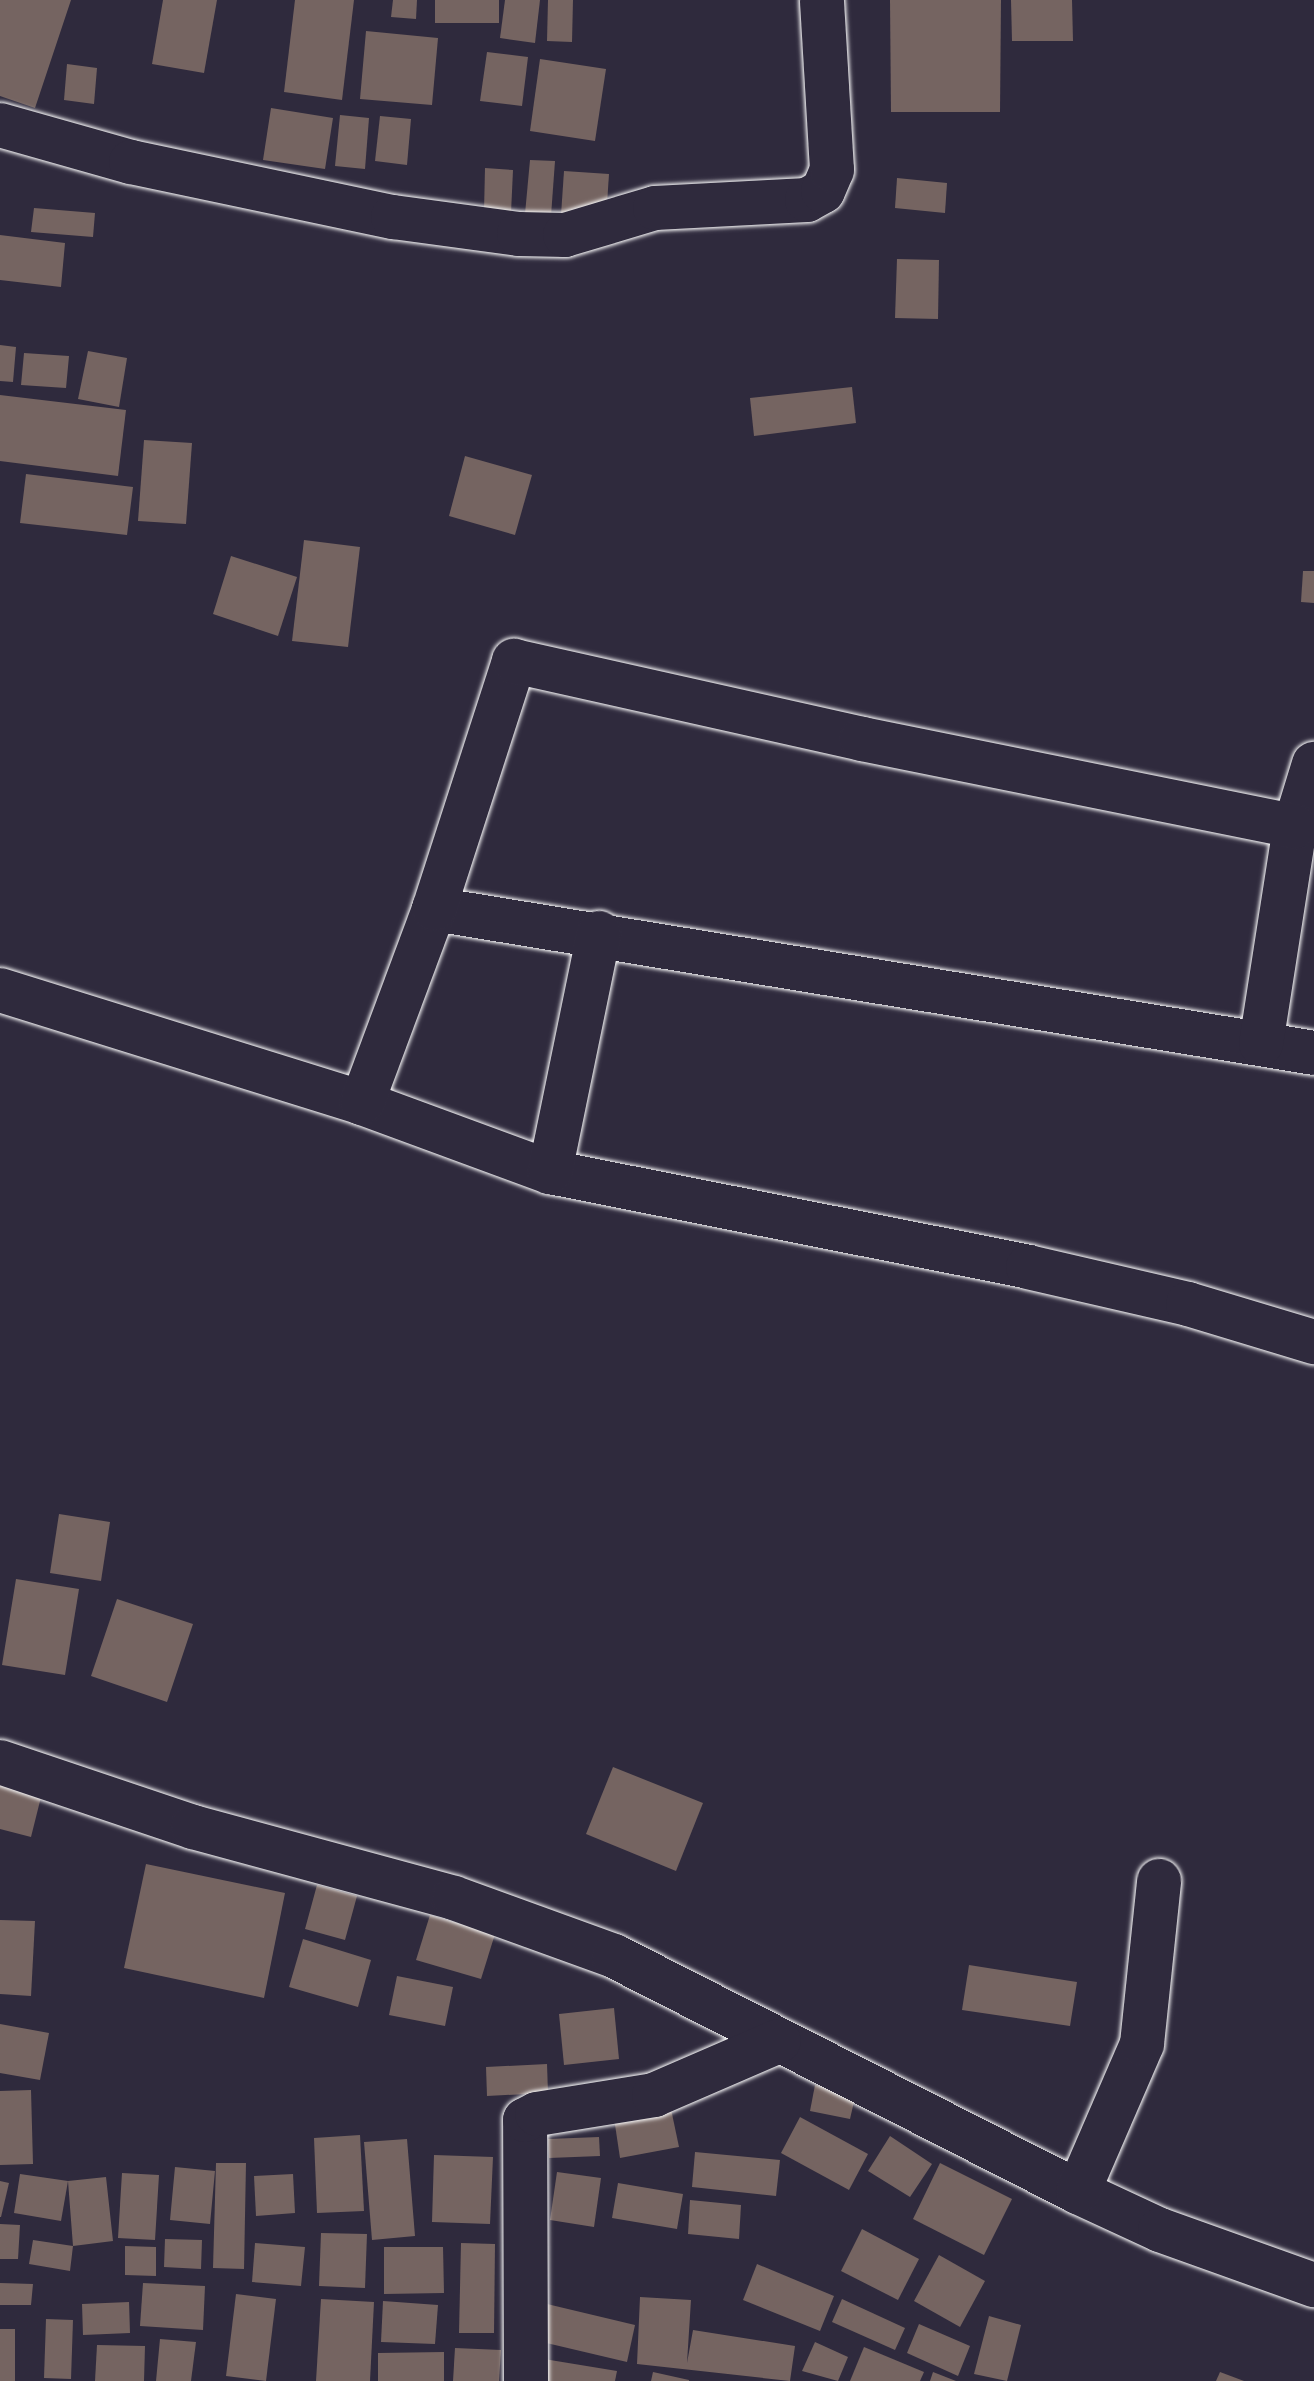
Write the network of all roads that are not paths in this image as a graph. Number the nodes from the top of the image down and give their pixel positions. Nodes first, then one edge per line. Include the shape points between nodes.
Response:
1 (822, 0) edge
2 (0, 125) edge
3 (1314, 764) edge
4 (1295, 826) junction
5 (434, 909) junction
6 (599, 933) junction
7 (0, 990) edge
8 (1261, 1044) junction
9 (1314, 1053) edge
10 (362, 1103) junction
11 (550, 1172) junction
12 (1314, 1342) edge
13 (0, 1762) edge
14 (1159, 1881) dead end
15 (779, 2041) junction
16 (1078, 2192) junction
17 (1314, 2285) edge
18 (526, 2381) edge

1 - 2 street via 832,170 823,191 807,200 655,208 565,235 519,234 393,217 131,162
3 - 4 street
4 - 5 street via 862,739 514,661
4 - 8 street
5 - 6 street
5 - 10 street
6 - 8 street
6 - 11 street
7 - 10 street
8 - 9 street
10 - 11 street
11 - 12 street via 1028,1267 1188,1304
13 - 15 street via 193,1827 454,1898 614,1956
14 - 16 street via 1142,2044
15 - 16 street
15 - 18 street via 654,2095 525,2120
16 - 17 street via 1160,2230

